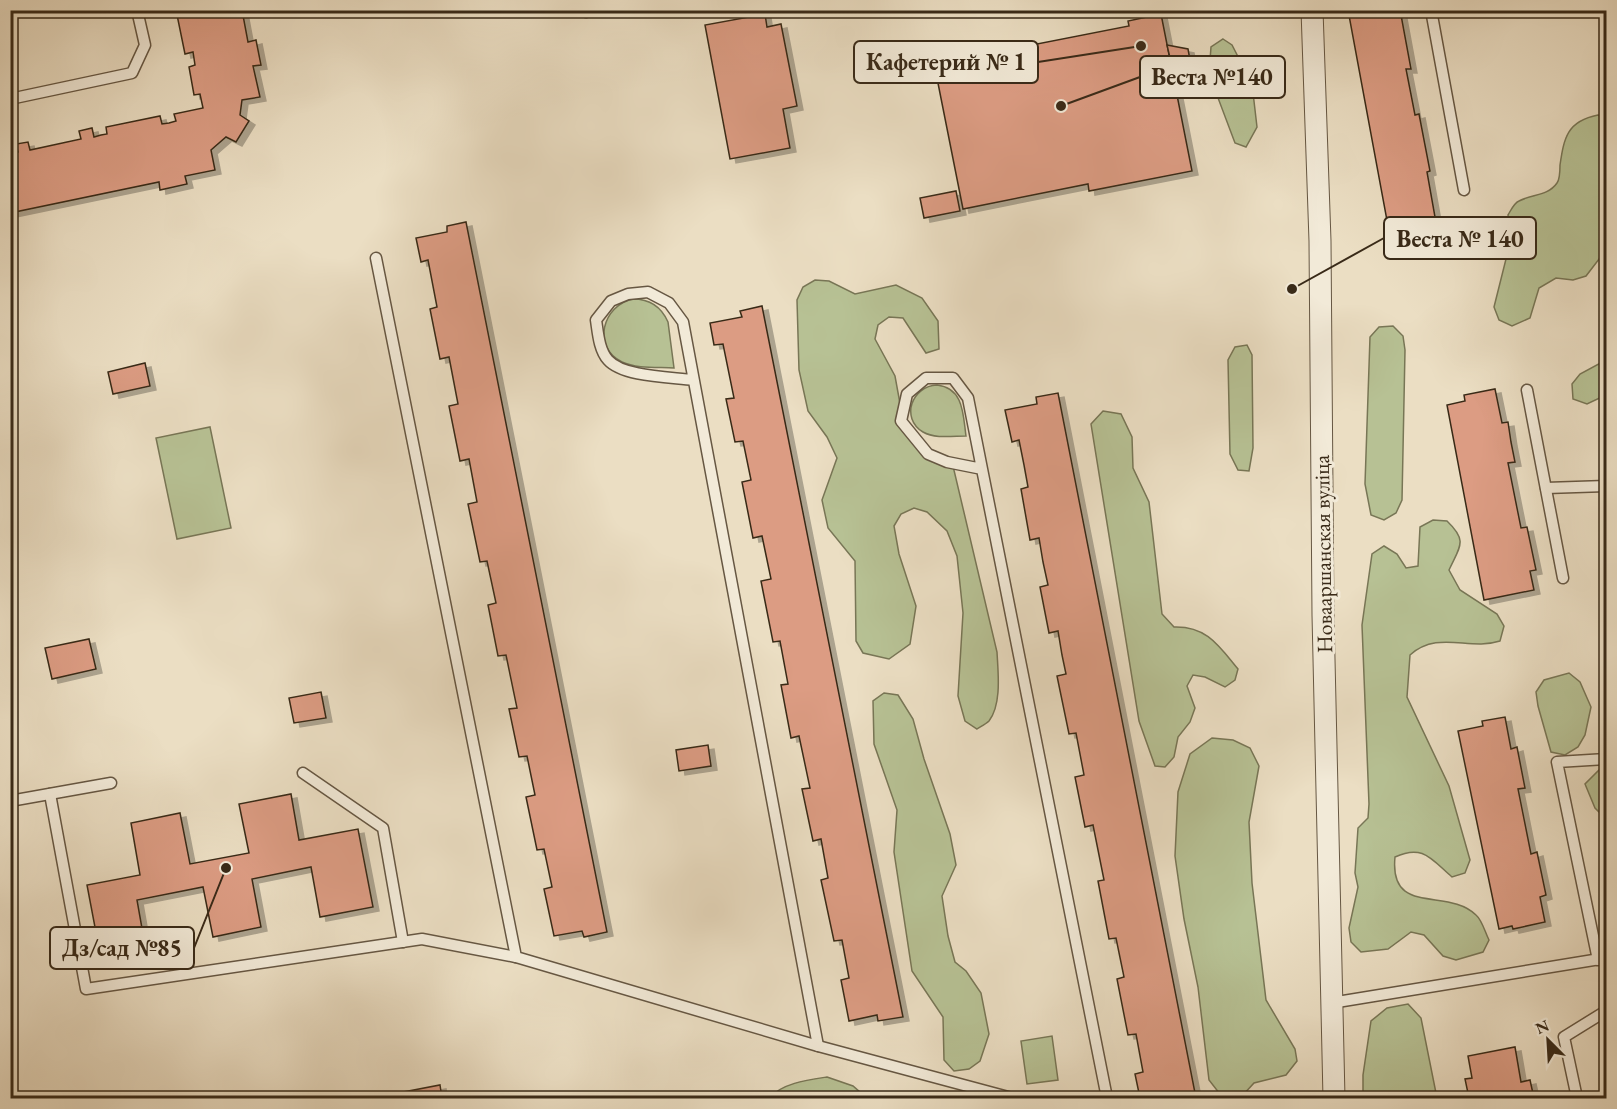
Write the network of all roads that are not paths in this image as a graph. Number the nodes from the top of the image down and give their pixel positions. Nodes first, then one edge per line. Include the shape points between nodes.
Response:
1 (137, 10) edge
2 (1312, 10) edge
3 (1431, 10) edge
4 (10, 99) edge
5 (1464, 190) dead end
6 (376, 258) dead end
7 (693, 380) junction
8 (1527, 390) dead end
9 (982, 469) junction
10 (1606, 486) edge
11 (1546, 488) junction
12 (1563, 578) dead end
13 (1606, 759) edge
14 (303, 773) dead end
15 (111, 783) dead end
16 (50, 794) junction
17 (10, 801) edge
18 (403, 942) junction
19 (516, 957) junction
20 (1602, 959) edge
21 (1331, 1004) junction
22 (1606, 1011) edge
23 (818, 1046) junction
24 (1012, 1098) edge
25 (1107, 1098) edge
26 (1334, 1098) edge
27 (1577, 1098) edge

1 - 4 lane via 145,45 132,73
2 - 21 street, Новааршанская вуліца via 1320,241
3 - 5 lane
6 - 19 lane
7 - 7 lane via 683,322 669,303 648,292 628,294 611,301 596,320 607,360 621,370
7 - 23 lane
8 - 11 lane
9 - 9 lane via 968,398 953,378 926,378 907,394 901,421 928,454
9 - 25 lane
10 - 11 lane
11 - 12 lane
13 - 20 lane via 1557,762
14 - 18 lane via 383,828
15 - 16 lane
16 - 17 lane
16 - 18 lane via 86,989
18 - 19 lane via 422,939
19 - 23 lane
20 - 21 lane
21 - 26 street, Новааршанская вуліца
22 - 27 lane via 1564,1036
23 - 24 lane

